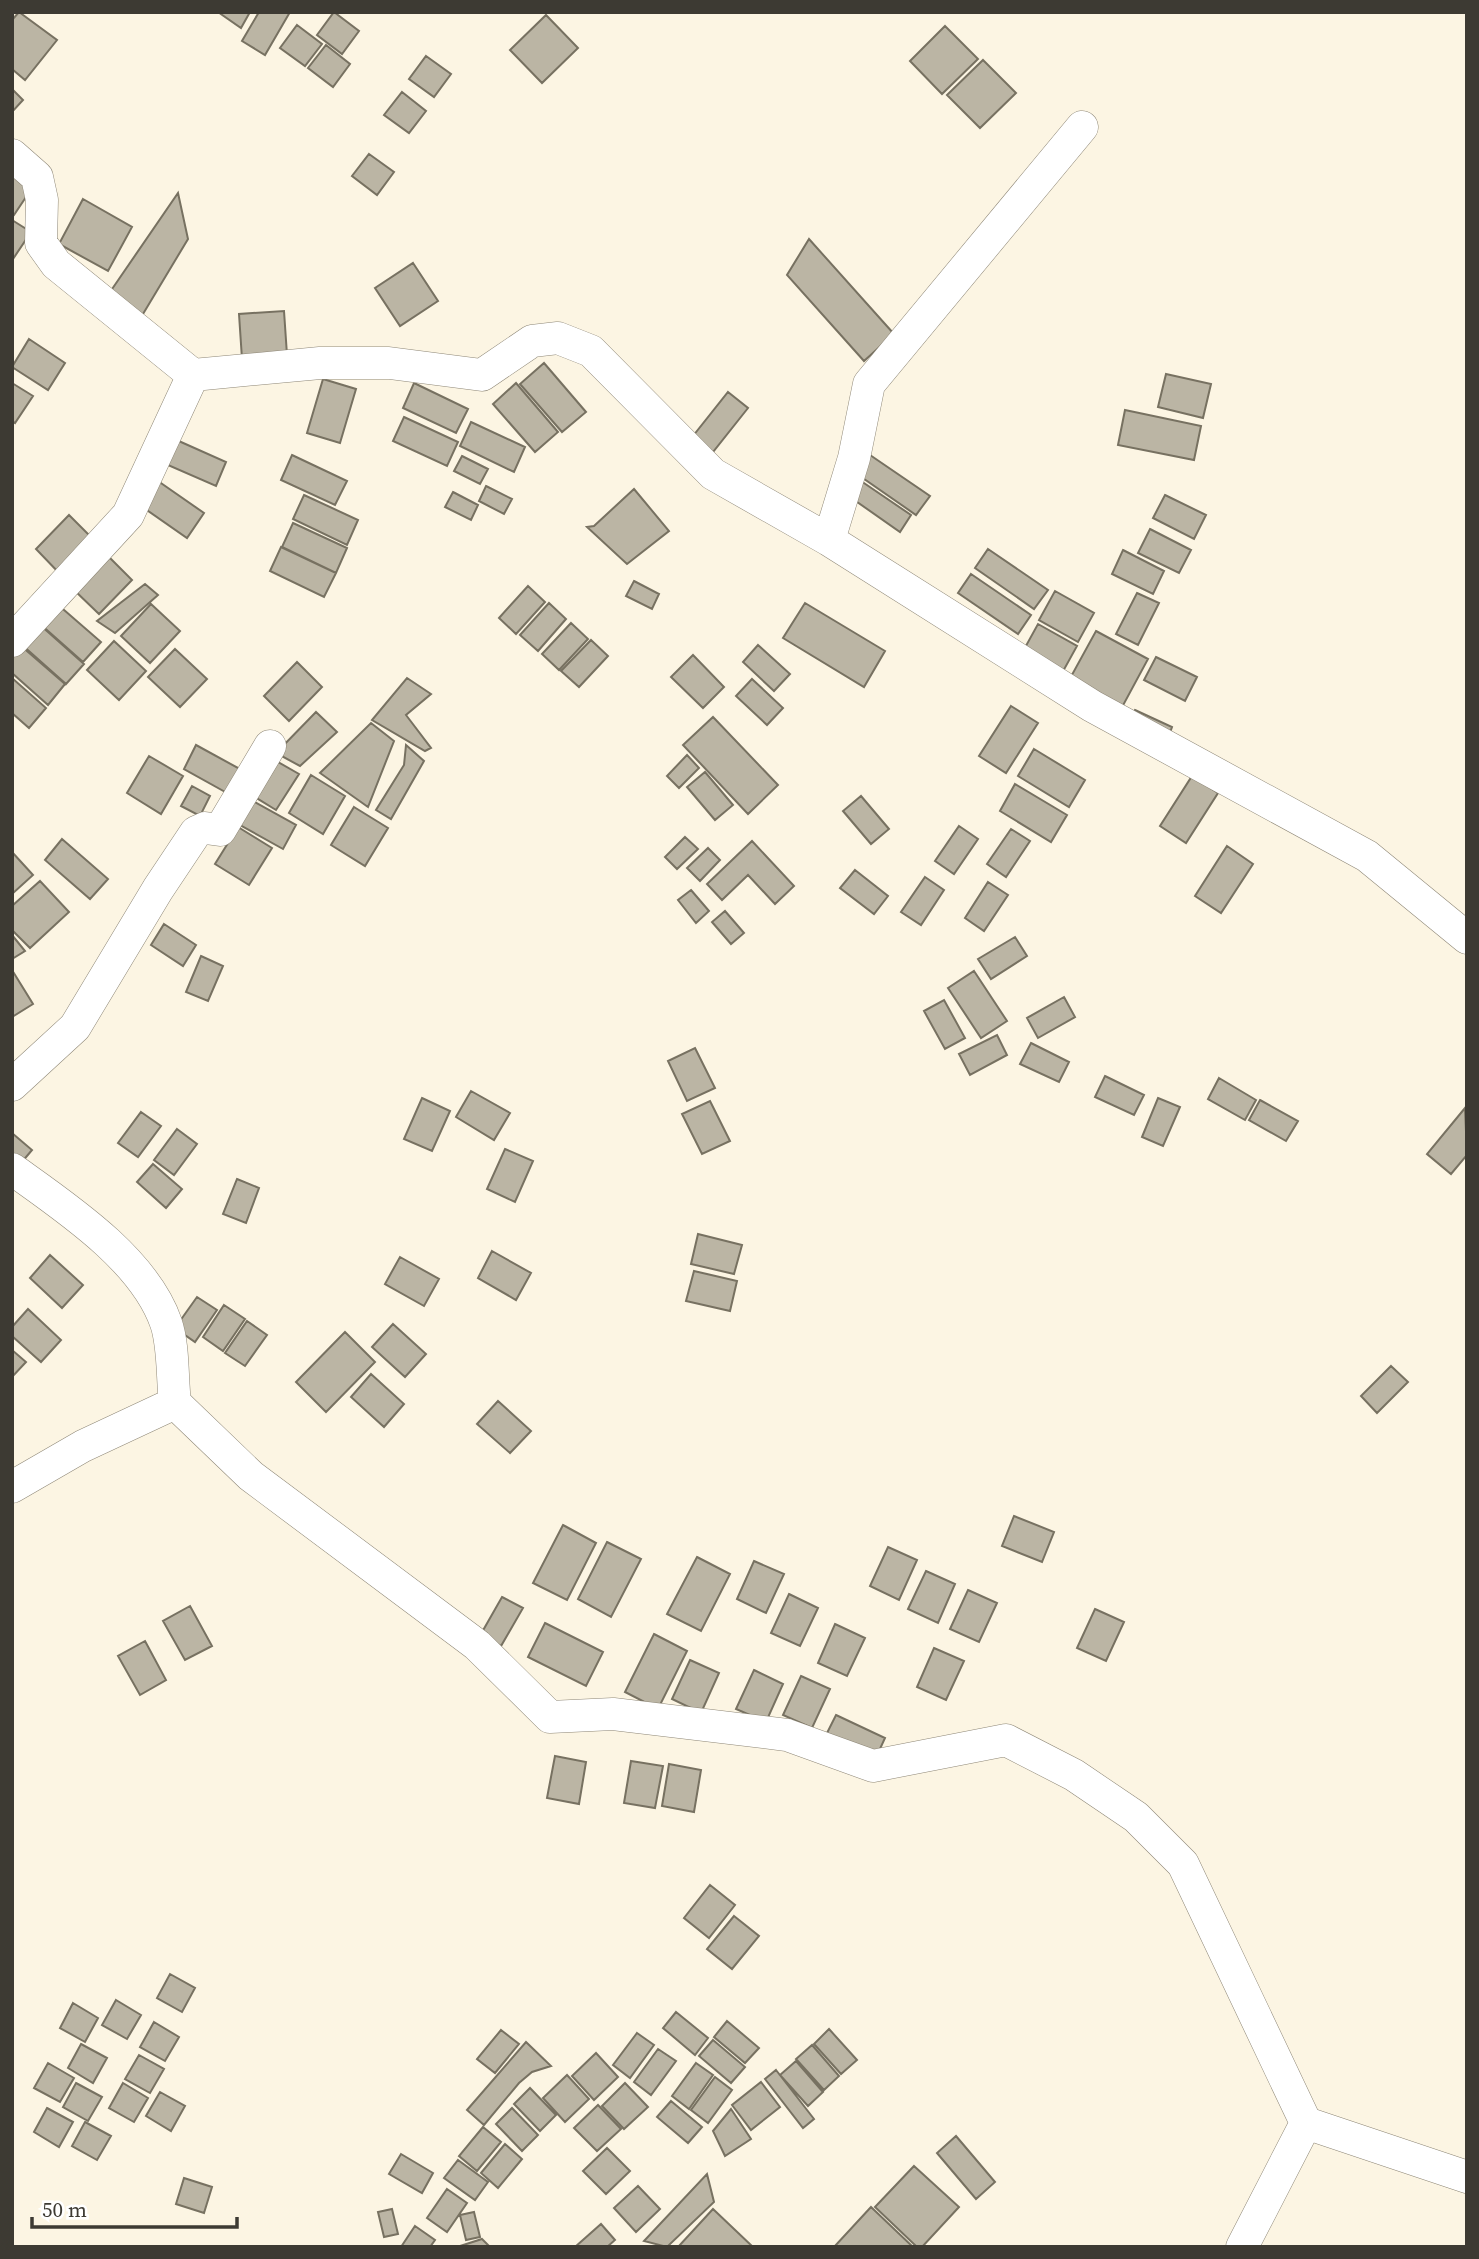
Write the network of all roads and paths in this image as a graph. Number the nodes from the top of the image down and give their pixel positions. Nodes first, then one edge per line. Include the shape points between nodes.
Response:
1 (1082, 127) dead end
2 (12, 155) edge
3 (193, 375) junction
4 (829, 540) junction
5 (12, 641) edge
6 (270, 747) dead end
7 (1467, 938) edge
8 (12, 1085) edge
9 (12, 1169) edge
10 (175, 1403) junction
11 (12, 1488) edge
12 (1306, 2123) junction
13 (1467, 2177) edge
14 (1242, 2247) edge

1 - 4 street via 869,384 854,458
2 - 3 street via 37,177 42,200 41,243 56,264
3 - 4 street via 320,363 389,363 482,375 532,341 558,338 591,351 713,474
3 - 5 street via 128,515
4 - 7 street via 1092,706 1367,856
6 - 8 street via 220,830 196,832 75,1027
9 - 10 street via 127,1261 151,1294 166,1324
10 - 11 street via 83,1446
10 - 12 street via 251,1476 477,1645 550,1717 613,1714 787,1735 873,1766 1006,1740 1074,1775 1136,1817 1183,1864
12 - 13 street
12 - 14 street

